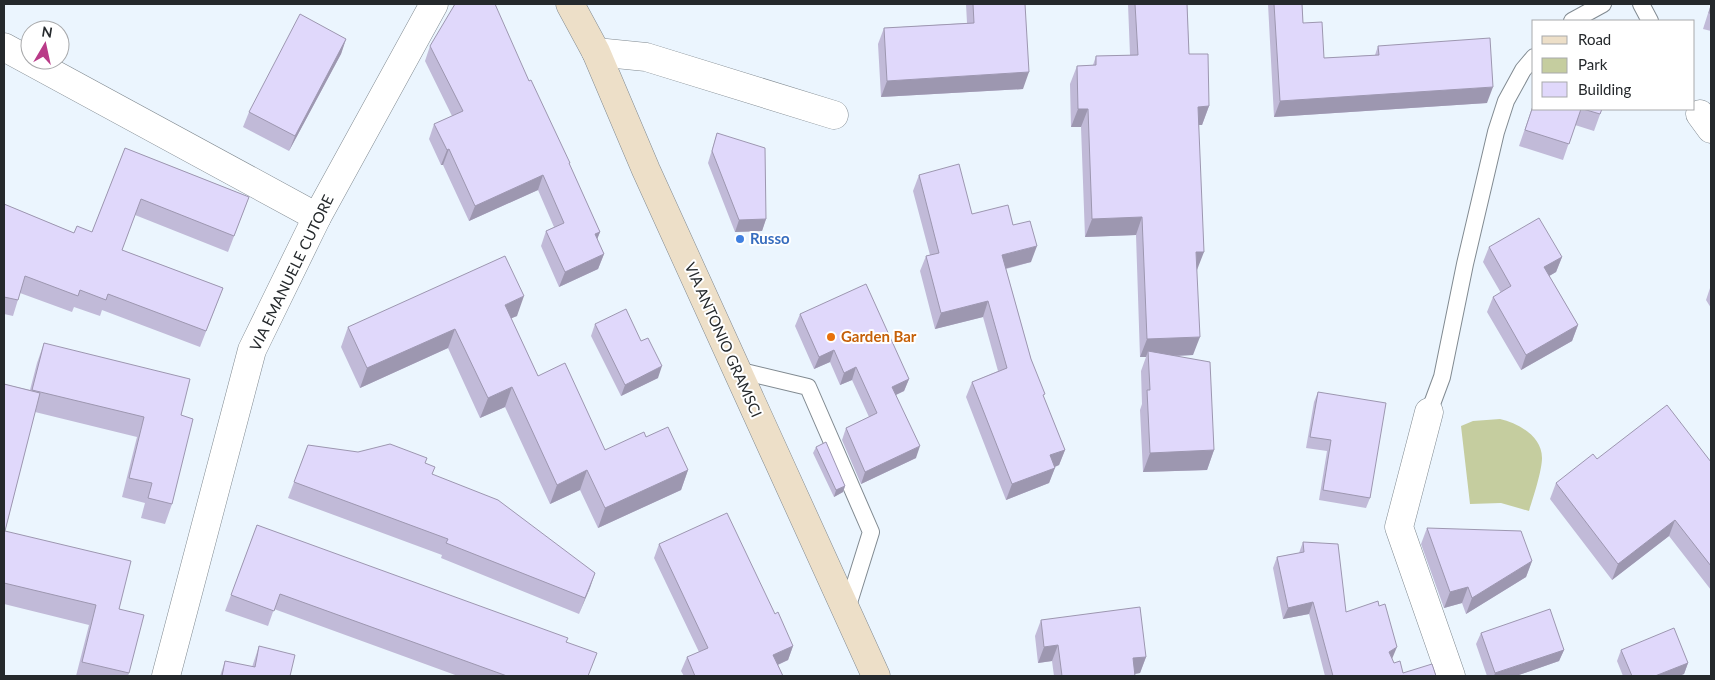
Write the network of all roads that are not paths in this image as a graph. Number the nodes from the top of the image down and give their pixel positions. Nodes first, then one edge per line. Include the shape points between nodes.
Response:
1 (434, 4) edge
2 (570, 4) edge
3 (1603, 4) edge
4 (1641, 4) edge
5 (1574, 20) edge
6 (1649, 20) edge
7 (4, 46) edge
8 (596, 52) junction
9 (1532, 59) edge
10 (834, 115) dead end
11 (318, 217) junction
12 (737, 370) junction
13 (1428, 412) joint
14 (846, 612) junction
15 (166, 676) edge
16 (876, 676) edge
17 (1451, 676) edge

1 - 11 street, VIA EMANUELE CUTORE
2 - 8 main road, VIA ANTONIO GRAMSCI
3 - 5 lane
4 - 6 lane
7 - 11 street
8 - 10 street via 646,57
8 - 12 main road, VIA ANTONIO GRAMSCI
9 - 13 lane via 1506,101 1496,132 1464,264 1442,377
11 - 15 street, VIA EMANUELE CUTORE via 252,350
12 - 14 main road, VIA ANTONIO GRAMSCI
12 - 14 lane via 808,387 871,532
13 - 17 street via 1399,527
14 - 16 main road, VIA ANTONIO GRAMSCI

